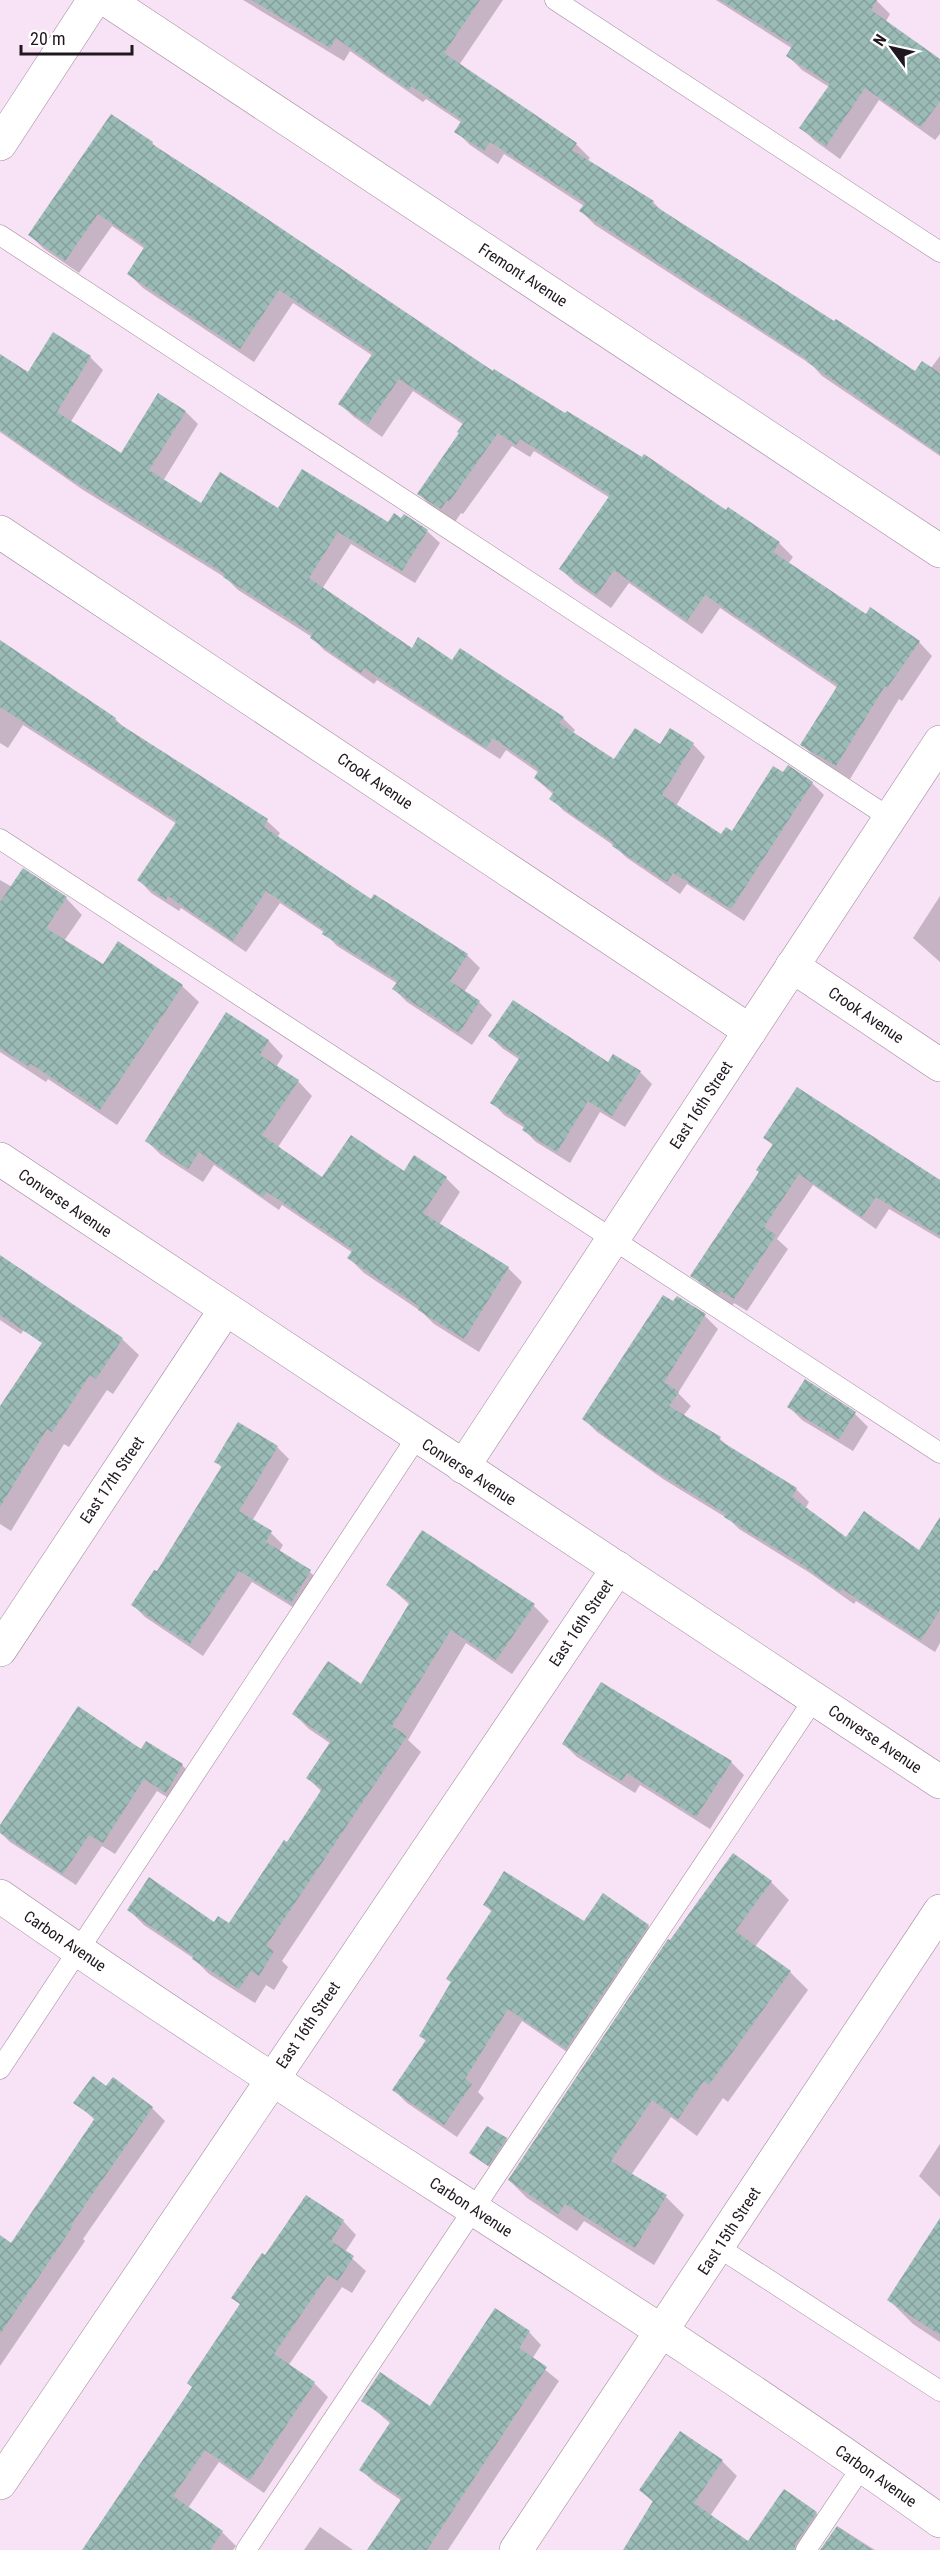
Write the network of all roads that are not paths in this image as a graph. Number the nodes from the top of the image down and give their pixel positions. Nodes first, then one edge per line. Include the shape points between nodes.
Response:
1 (94, 0) edge
2 (107, 0) edge
3 (555, 0) edge
4 (0, 144) edge
5 (0, 235) edge
6 (940, 252) edge
7 (0, 532) edge
8 (940, 551) edge
9 (940, 742) edge
10 (890, 818) junction
11 (0, 839) edge
12 (792, 966) junction
13 (750, 1031) junction
14 (940, 1065) edge
15 (1, 1161) edge
16 (613, 1239) junction
17 (225, 1310) junction
18 (417, 1437) junction
19 (940, 1453) edge
20 (463, 1467) junction
21 (618, 1568) junction
22 (0, 1650) edge
23 (814, 1699) junction
24 (937, 1773) edge
25 (0, 1896) edge
26 (940, 1911) edge
27 (78, 1951) junction
28 (0, 2069) edge
29 (272, 2079) junction
30 (473, 2209) junction
31 (718, 2247) junction
32 (663, 2331) junction
33 (940, 2391) edge
34 (863, 2465) junction
35 (0, 2483) edge
36 (940, 2521) edge
37 (246, 2550) edge
38 (516, 2550) edge
39 (806, 2550) edge

1 - 4 street
2 - 8 street, Fremont Avenue
3 - 6 lane
5 - 10 lane
7 - 13 street, Crook Avenue
9 - 10 street, East 16th Street
10 - 12 street, East 16th Street
11 - 16 lane
12 - 13 street, East 16th Street
12 - 14 street, Crook Avenue
13 - 16 street, East 16th Street
15 - 17 street, Converse Avenue
16 - 19 lane
16 - 20 street, East 16th Street
17 - 18 street, Converse Avenue
17 - 22 street, East 17th Street
18 - 20 street, Converse Avenue
18 - 27 lane
20 - 21 street, Converse Avenue
21 - 23 street, Converse Avenue
21 - 29 street, East 16th Street
23 - 24 street, Converse Avenue
23 - 30 lane
25 - 27 street, Carbon Avenue
26 - 31 street, East 15th Street
27 - 28 lane
27 - 29 street, Carbon Avenue
29 - 30 street, Carbon Avenue
29 - 35 street, East 16th Street
30 - 32 street, Carbon Avenue
30 - 37 lane
31 - 32 street, East 15th Street
31 - 33 lane
32 - 34 street, Carbon Avenue
32 - 38 street, East 15th Street
34 - 36 street, Carbon Avenue
34 - 39 lane

